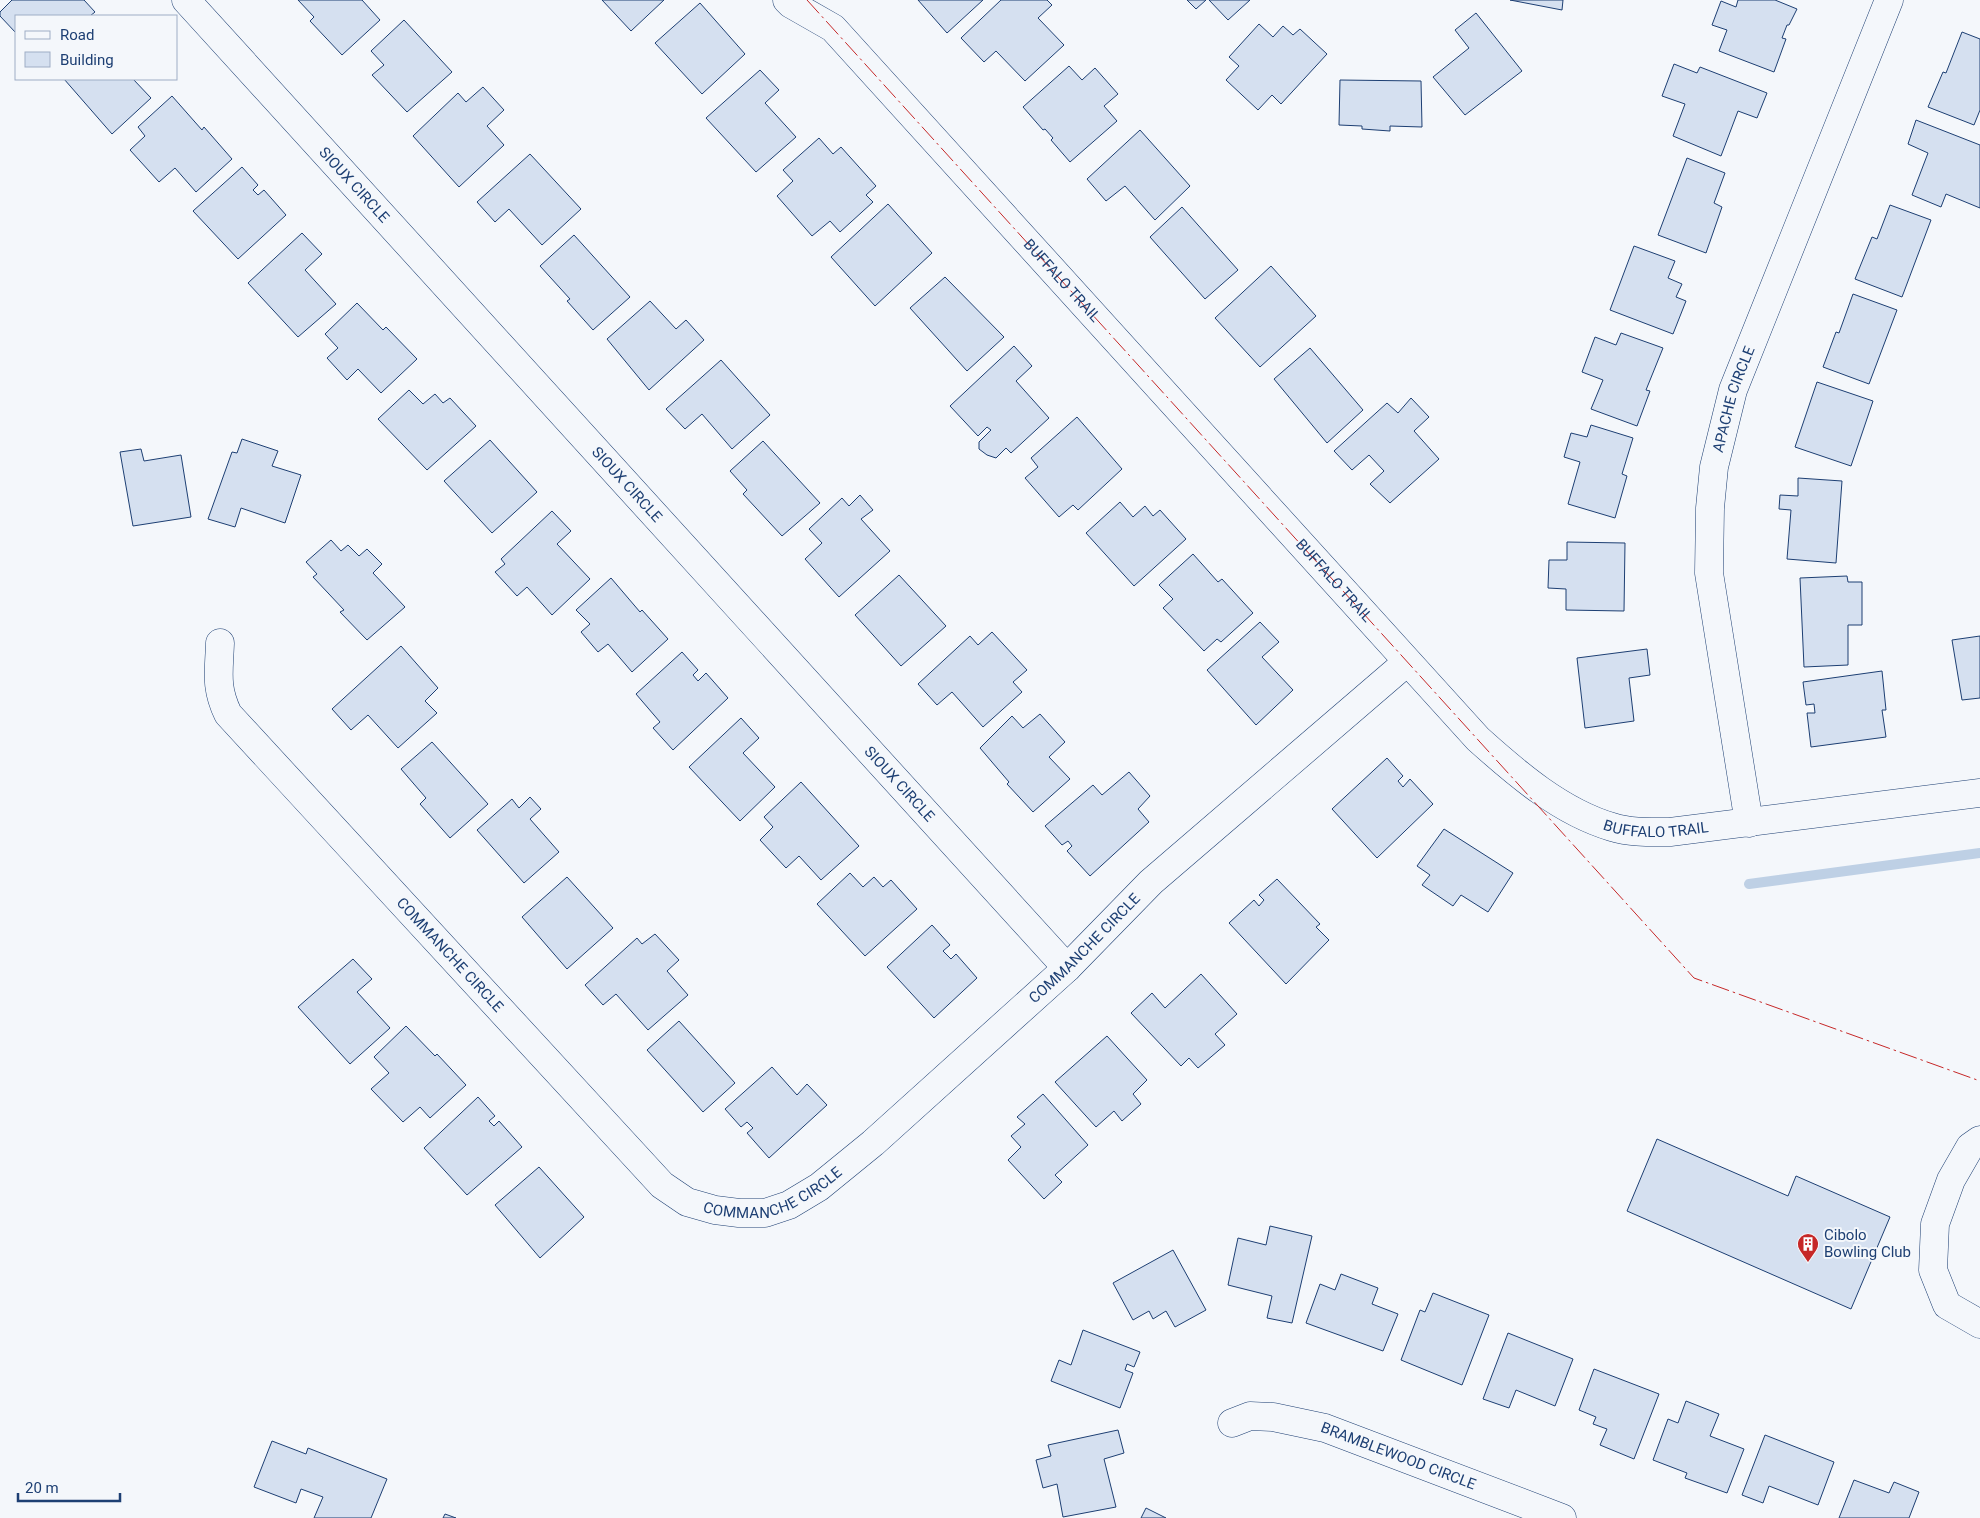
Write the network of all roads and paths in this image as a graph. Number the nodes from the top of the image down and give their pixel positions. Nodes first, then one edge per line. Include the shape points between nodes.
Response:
1 (186, 0) edge
2 (787, 0) edge
3 (821, 0) edge
4 (1889, 0) edge
5 (833, 28) junction
6 (220, 643) dead end
7 (1406, 662) junction
8 (1980, 793) edge
9 (1749, 823) junction
10 (1067, 968) junction
11 (1980, 1140) edge
12 (1980, 1324) edge
13 (1232, 1423) dead end
14 (1562, 1518) edge

1 - 10 street, SIOUX CIRCLE
2 - 5 street, BUFFALO TRAIL
3 - 5 street, BUFFALO TRAIL
4 - 9 street, APACHE CIRCLE via 1733,390 1714,467 1709,573
5 - 7 street, BUFFALO TRAIL
6 - 10 street, COMMANCHE CIRCLE via 218,688 228,714 662,1185 686,1202 739,1214 765,1213 789,1205 819,1187 873,1143
7 - 9 street, BUFFALO TRAIL via 1478,739 1509,766 1562,804 1585,816 1613,827 1643,832
7 - 10 street, COMMANCHE CIRCLE via 1151,882
8 - 9 street, BUFFALO TRAIL
11 - 12 street via 1970,1147 1950,1180 1935,1224 1933,1270 1947,1305
13 - 14 street, BRAMBLEWOOD CIRCLE via 1250,1416 1273,1417 1325,1428

